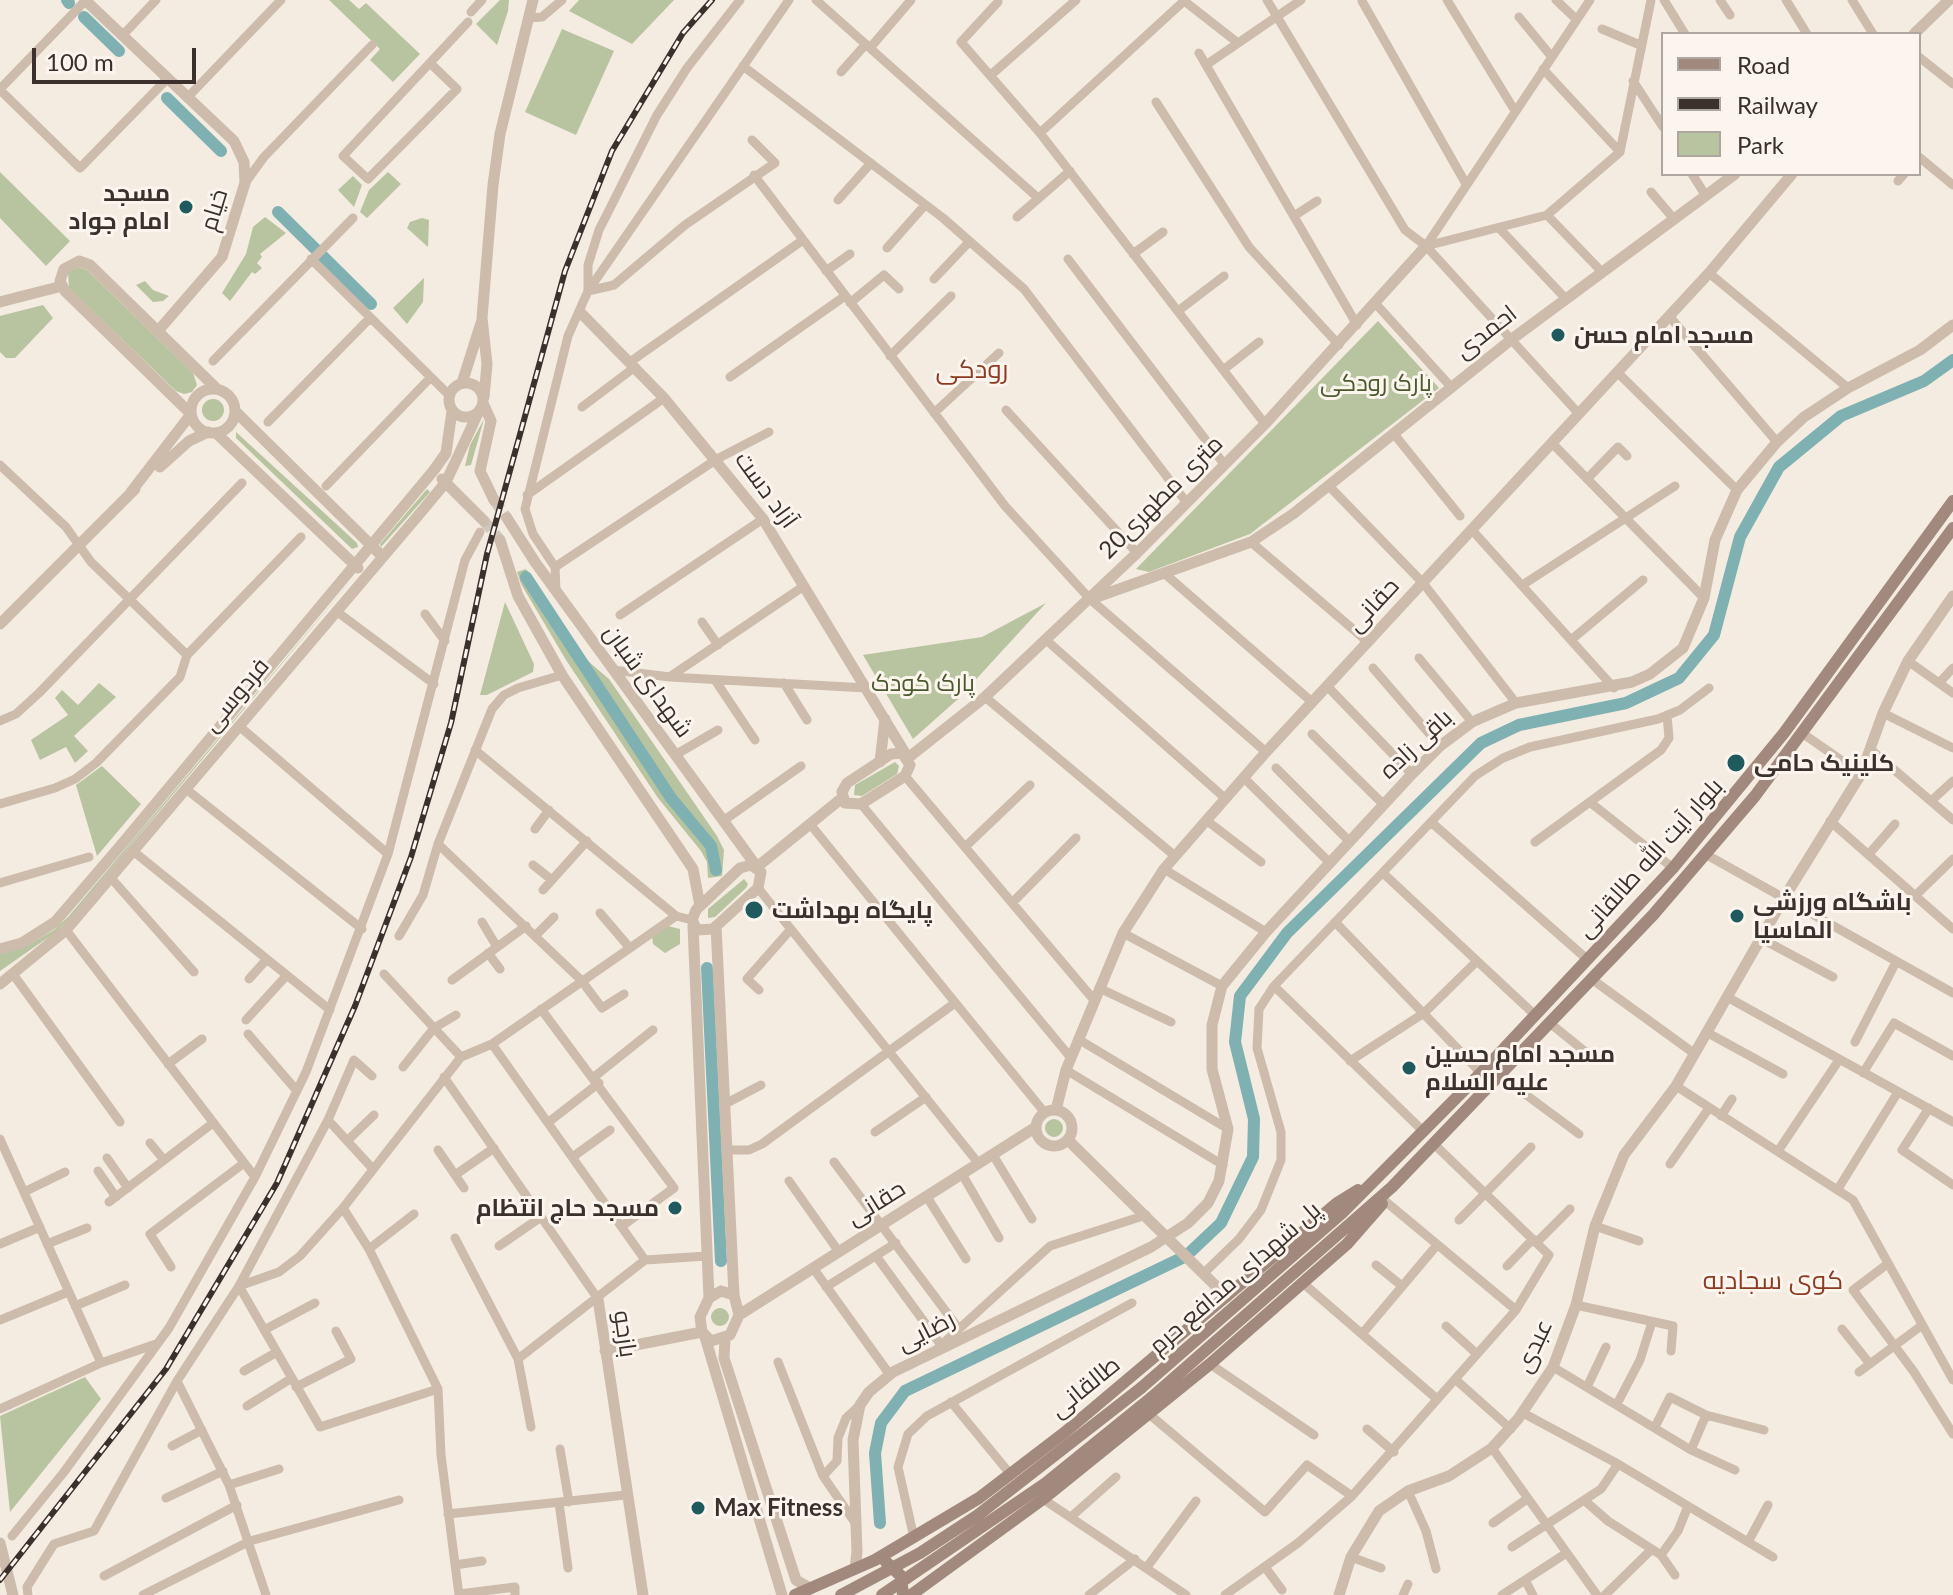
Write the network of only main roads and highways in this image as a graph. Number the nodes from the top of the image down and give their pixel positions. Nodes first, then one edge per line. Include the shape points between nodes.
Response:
1 (1953, 501) edge
2 (1953, 528) edge
3 (1378, 1177) junction
4 (1392, 1187) junction
5 (1347, 1218) junction
6 (1116, 1390) junction
7 (1146, 1393) junction
8 (1146, 1417) junction
9 (1064, 1433) junction
10 (1092, 1460) junction
11 (875, 1560) junction
12 (923, 1590) edge
13 (795, 1595) edge
14 (841, 1595) edge
15 (882, 1595) edge
16 (903, 1595) edge
17 (911, 1595) edge

1 - 3 main road, بلوار آیت الله طالقانی via 1775,744 1673,868
2 - 4 main road, بلوار آیت الله طالقانی via 1707,855 1502,1077
3 - 5 main road, بلوار آیت الله طالقانی
3 - 6 main road, طالقانی via 1337,1203
4 - 5 main road, بلوار آیت الله طالقانی
4 - 8 main road via 1385,1201 1304,1284
5 - 7 main road, پل شهدای مدافع حرم
6 - 8 main road via 1123,1412
6 - 9 main road, طالقانی
7 - 14 main road, پل شهدای مدافع حرم, bridge via 978,1515
7 - 15 main road, پل شهدای مدافع حرم, bridge via 1046,1483
8 - 10 main road
9 - 10 main road via 1084,1440
9 - 11 main road, طالقانی via 1011,1475
10 - 12 main road
11 - 13 main road, طالقانی
11 - 16 main road via 898,1570
12 - 17 main road

